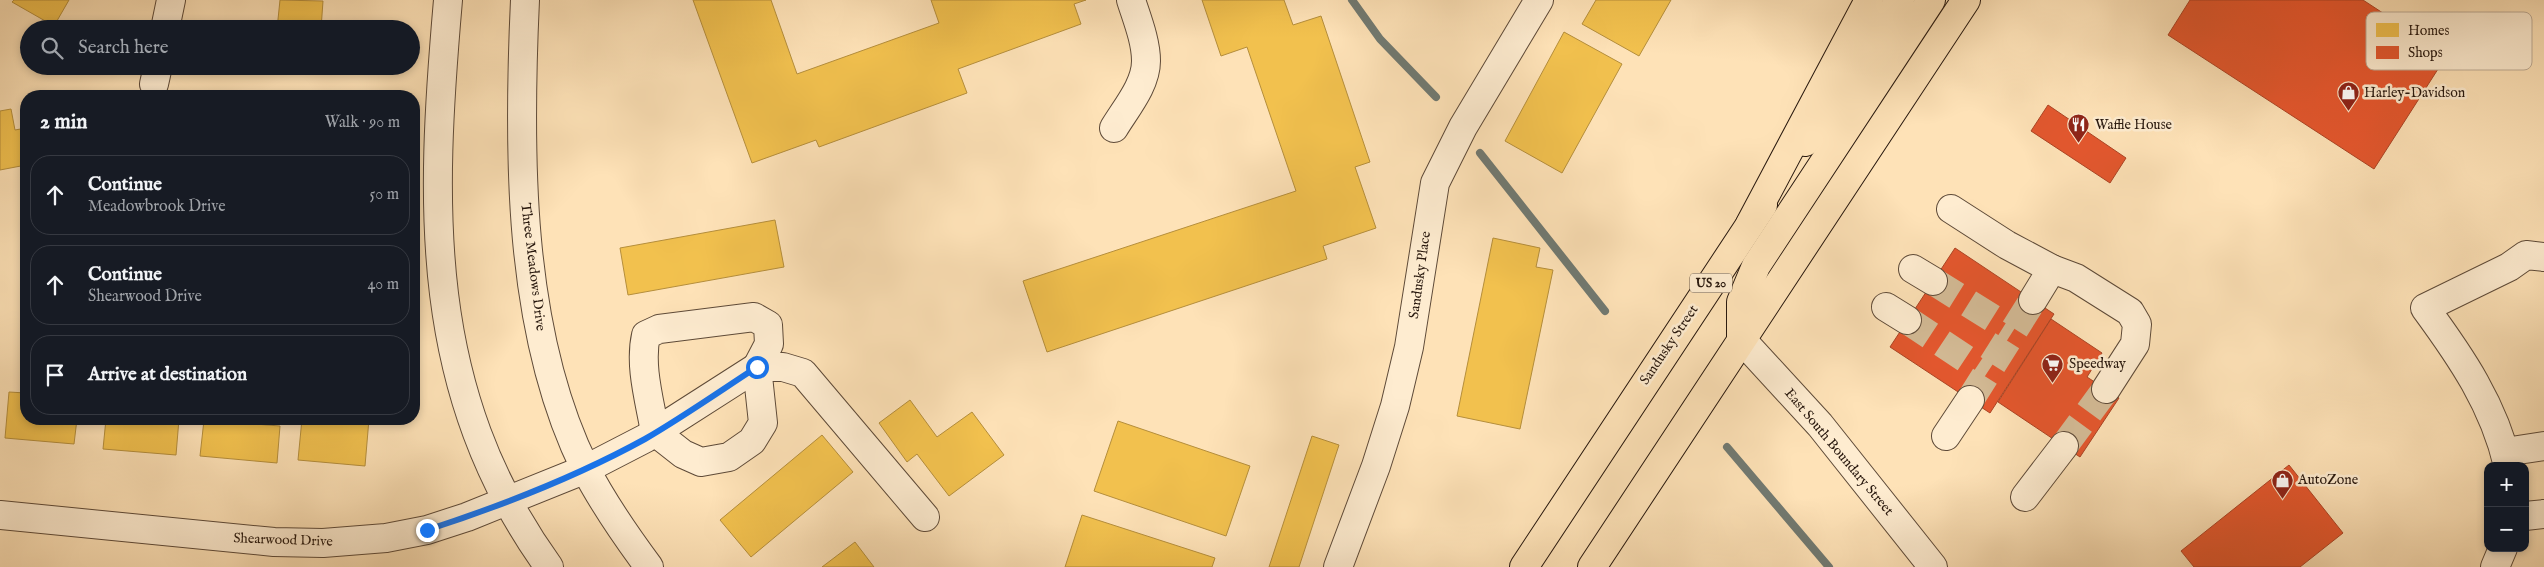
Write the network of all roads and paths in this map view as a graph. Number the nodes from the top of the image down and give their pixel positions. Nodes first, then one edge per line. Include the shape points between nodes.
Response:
1 (171, 0) edge
2 (448, 0) edge
3 (525, 0) edge
4 (1131, 0) edge
5 (1539, 0) edge
6 (1869, 0) edge
7 (1900, 0) edge
8 (1931, 0) edge
9 (1966, 0) edge
10 (167, 20) edge
11 (1114, 128) dead end
12 (1951, 209) dead end
13 (1750, 224) junction
14 (2544, 257) edge
15 (2052, 269) junction
16 (2033, 300) tunnel mouth
17 (1741, 339) junction
18 (757, 367) junction
19 (2106, 389) tunnel mouth
20 (1970, 400) tunnel mouth
21 (655, 432) junction
22 (1946, 436) dead end
23 (2064, 446) tunnel mouth
24 (2544, 446) edge
25 (2506, 459) edge
26 (586, 469) junction
27 (2025, 497) dead end
28 (507, 501) junction
29 (2544, 514) edge
30 (0, 515) edge
31 (2529, 516) edge
32 (925, 517) dead end
33 (2502, 552) edge
34 (549, 567) edge
35 (649, 567) edge
36 (1338, 567) edge
37 (1524, 567) edge
38 (1592, 567) edge
39 (1933, 567) edge
40 (2495, 567) edge

1 - 10 street
2 - 28 street via 440,88 438,174 442,287 451,349 467,410
3 - 26 street, Three Meadows Drive via 521,82 523,183 532,285 564,420
4 - 11 street via 1146,62 1140,87
5 - 36 street, Sandusky Place via 1463,127 1435,183 1409,347 1395,406
6 - 13 main road
7 - 13 main road, Sandusky Street / US 20
8 - 17 main road via 1756,266 1741,302
9 - 17 main road
12 - 15 street
13 - 37 main road, Sandusky Street / US 20
14 - 25 street via 2526,255 2509,267 2425,308 2465,364 2486,403
15 - 16 street
15 - 19 street via 2076,278 2130,312 2137,324 2135,344
17 - 38 main road
17 - 39 street, East South Boundary Street via 1820,425
18 - 21 street, Shearwood Drive
18 - 21 street via 763,423 752,441 728,457 701,462 683,454
18 - 21 street via 769,344 768,325 754,317 659,329 646,335 644,369
18 - 32 street via 784,367 803,373
20 - 22 street
21 - 26 street, Shearwood Drive
23 - 27 street
24 - 25 street
26 - 28 street, Shearwood Drive
26 - 35 street, Three Meadows Drive
28 - 30 street, Shearwood Drive via 427,530 386,538 323,543 274,542
28 - 34 street
29 - 31 street
33 - 40 street

